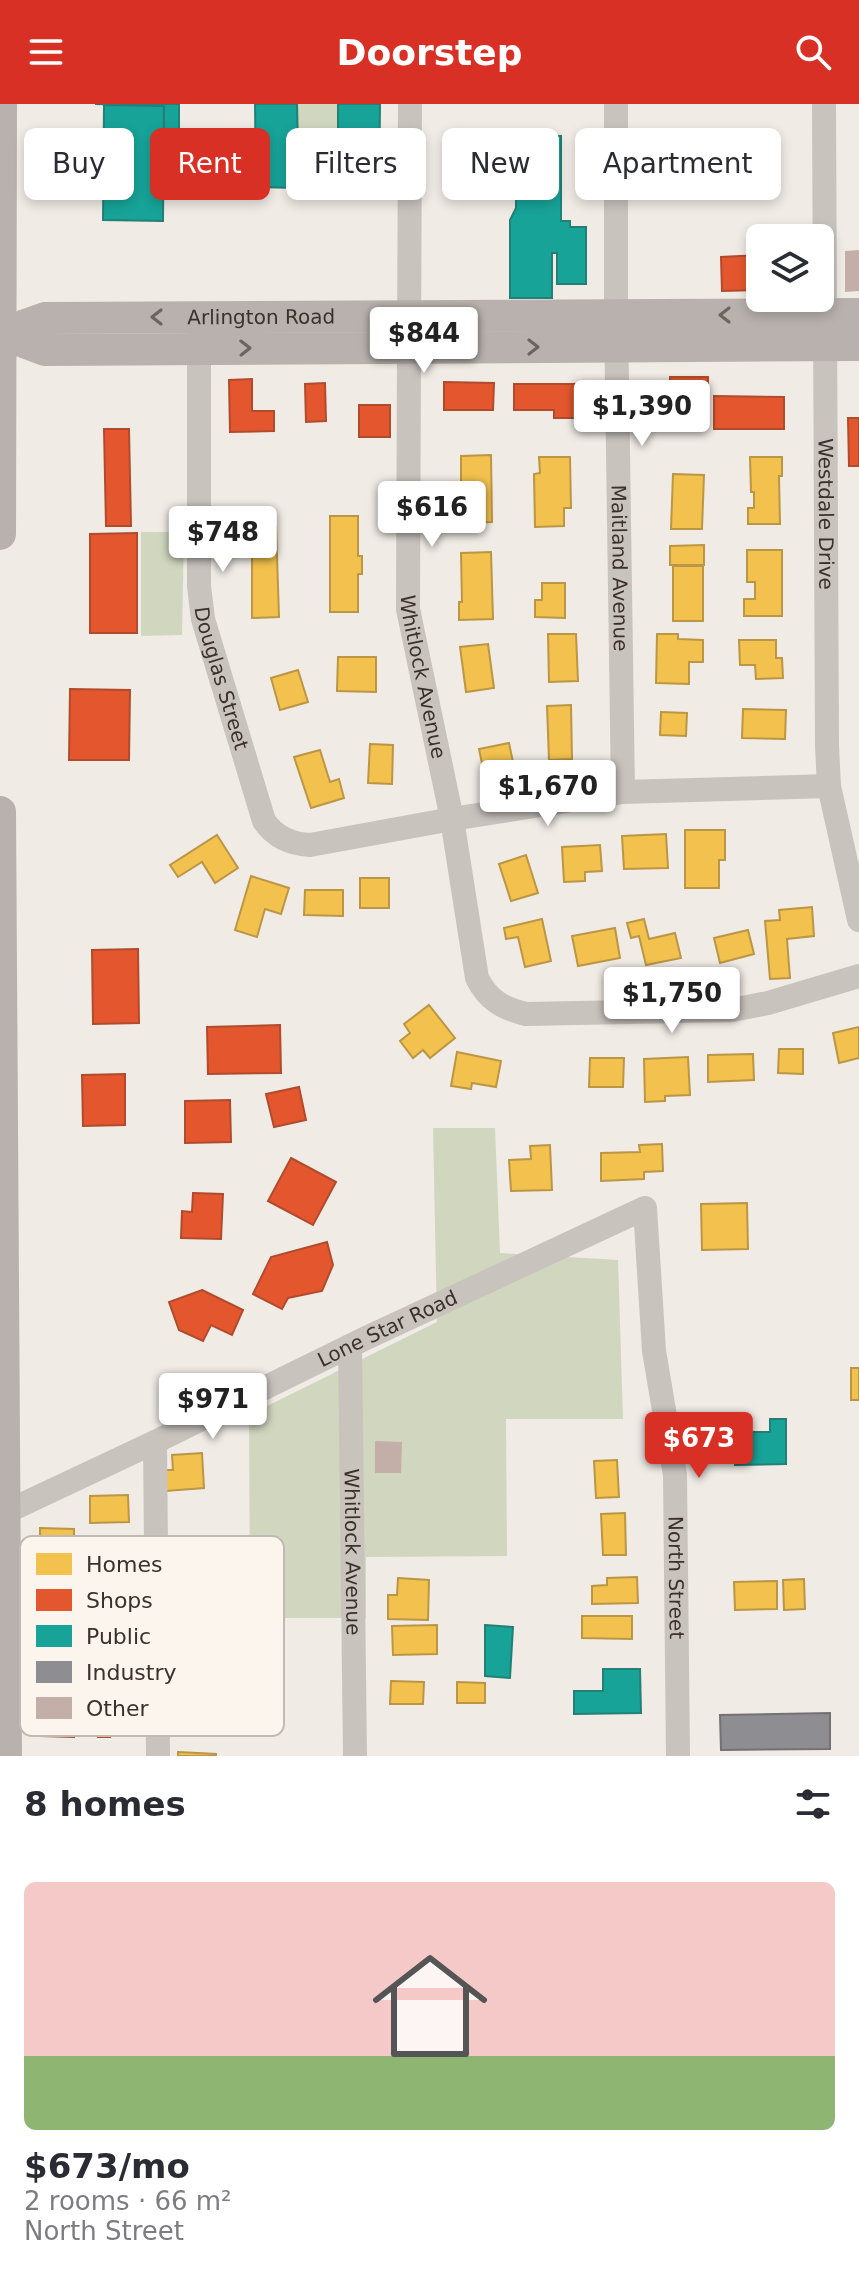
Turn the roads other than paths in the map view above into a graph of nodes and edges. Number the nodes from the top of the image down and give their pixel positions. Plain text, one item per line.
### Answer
1 (1, 104) edge
2 (410, 104) edge
3 (616, 104) edge
4 (824, 104) edge
5 (826, 314) junction
6 (859, 314) edge
7 (199, 317) junction
8 (616, 331) junction
9 (409, 332) junction
10 (1, 334) edge
11 (859, 345) edge
12 (827, 346) junction
13 (199, 349) junction
14 (0, 534) edge
15 (829, 786) junction
16 (623, 792) junction
17 (0, 812) edge
18 (452, 819) junction
19 (859, 920) edge
20 (859, 976) edge
21 (645, 1208) joint
22 (350, 1346) junction
23 (155, 1442) junction
24 (1, 1514) edge
25 (156, 1536) edge
26 (6, 1756) edge
27 (355, 1756) edge
28 (678, 1756) edge

1 - 10 main road
2 - 9 street, Whitlock Avenue
3 - 8 street, Maitland Avenue
4 - 5 street, Westdale Drive
5 - 6 main road, Arlington Road
5 -> 8 main road, Arlington Road
5 - 12 street, Westdale Drive
7 - 9 main road, Arlington Road
7 -> 10 main road, Arlington Road
7 - 13 street, Douglas Street
8 - 9 main road, Arlington Road
8 - 12 main road, Arlington Road
8 - 16 street, Maitland Avenue
13 -> 9 main road, Arlington Road
9 - 18 street, Whitlock Avenue
10 - 13 main road, Arlington Road
10 - 14 main road
11 - 12 main road, Arlington Road
12 - 15 street, Westdale Drive
13 - 18 street, Douglas Street
15 - 16 street
15 - 19 street, Westdale Drive
16 - 18 street
17 - 24 main road
18 - 20 street, Whitlock Avenue
21 - 22 street, Lone Star Road
21 - 28 street, North Street
22 - 23 street, Lone Star Road
22 - 27 street, Whitlock Avenue
23 - 24 street, Lone Star Road
23 - 25 street
24 - 26 main road

